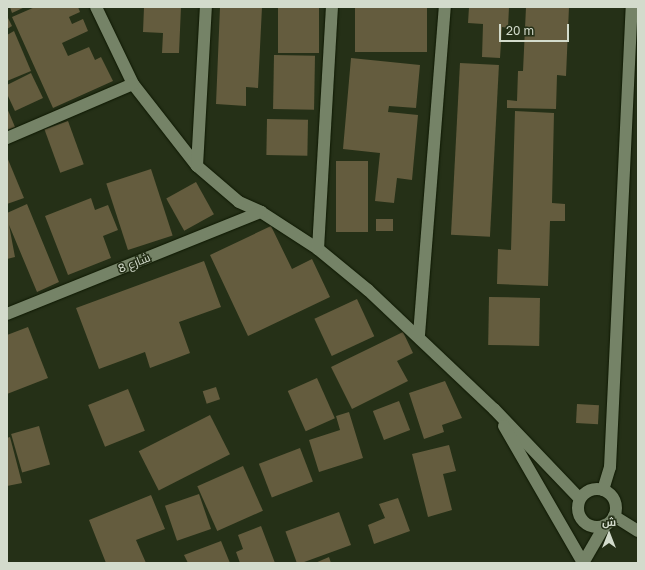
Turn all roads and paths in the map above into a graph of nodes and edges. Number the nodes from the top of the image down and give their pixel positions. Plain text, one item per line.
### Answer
1 (96, 7) edge
2 (206, 7) edge
3 (332, 7) edge
4 (445, 7) edge
5 (632, 7) edge
6 (133, 84) junction
7 (7, 138) edge
8 (197, 166) junction
9 (261, 212) junction
10 (318, 249) junction
11 (7, 314) edge
12 (419, 335) junction
13 (494, 409) junction
14 (603, 490) junction
15 (580, 499) junction
16 (614, 516) junction
17 (605, 526) junction
18 (638, 532) edge
19 (583, 563) edge

1 - 6 street
2 - 8 street
3 - 10 street
4 - 12 street
5 - 14 street
6 - 7 street
6 - 8 street
8 - 9 street
9 - 10 street
9 - 11 street, شارع 8
10 - 12 street
12 - 13 street
13 - 15 street
13 - 19 street
14 - 15 street
14 - 16 street
15 - 17 street
16 - 17 street
16 - 18 street
17 - 19 street

